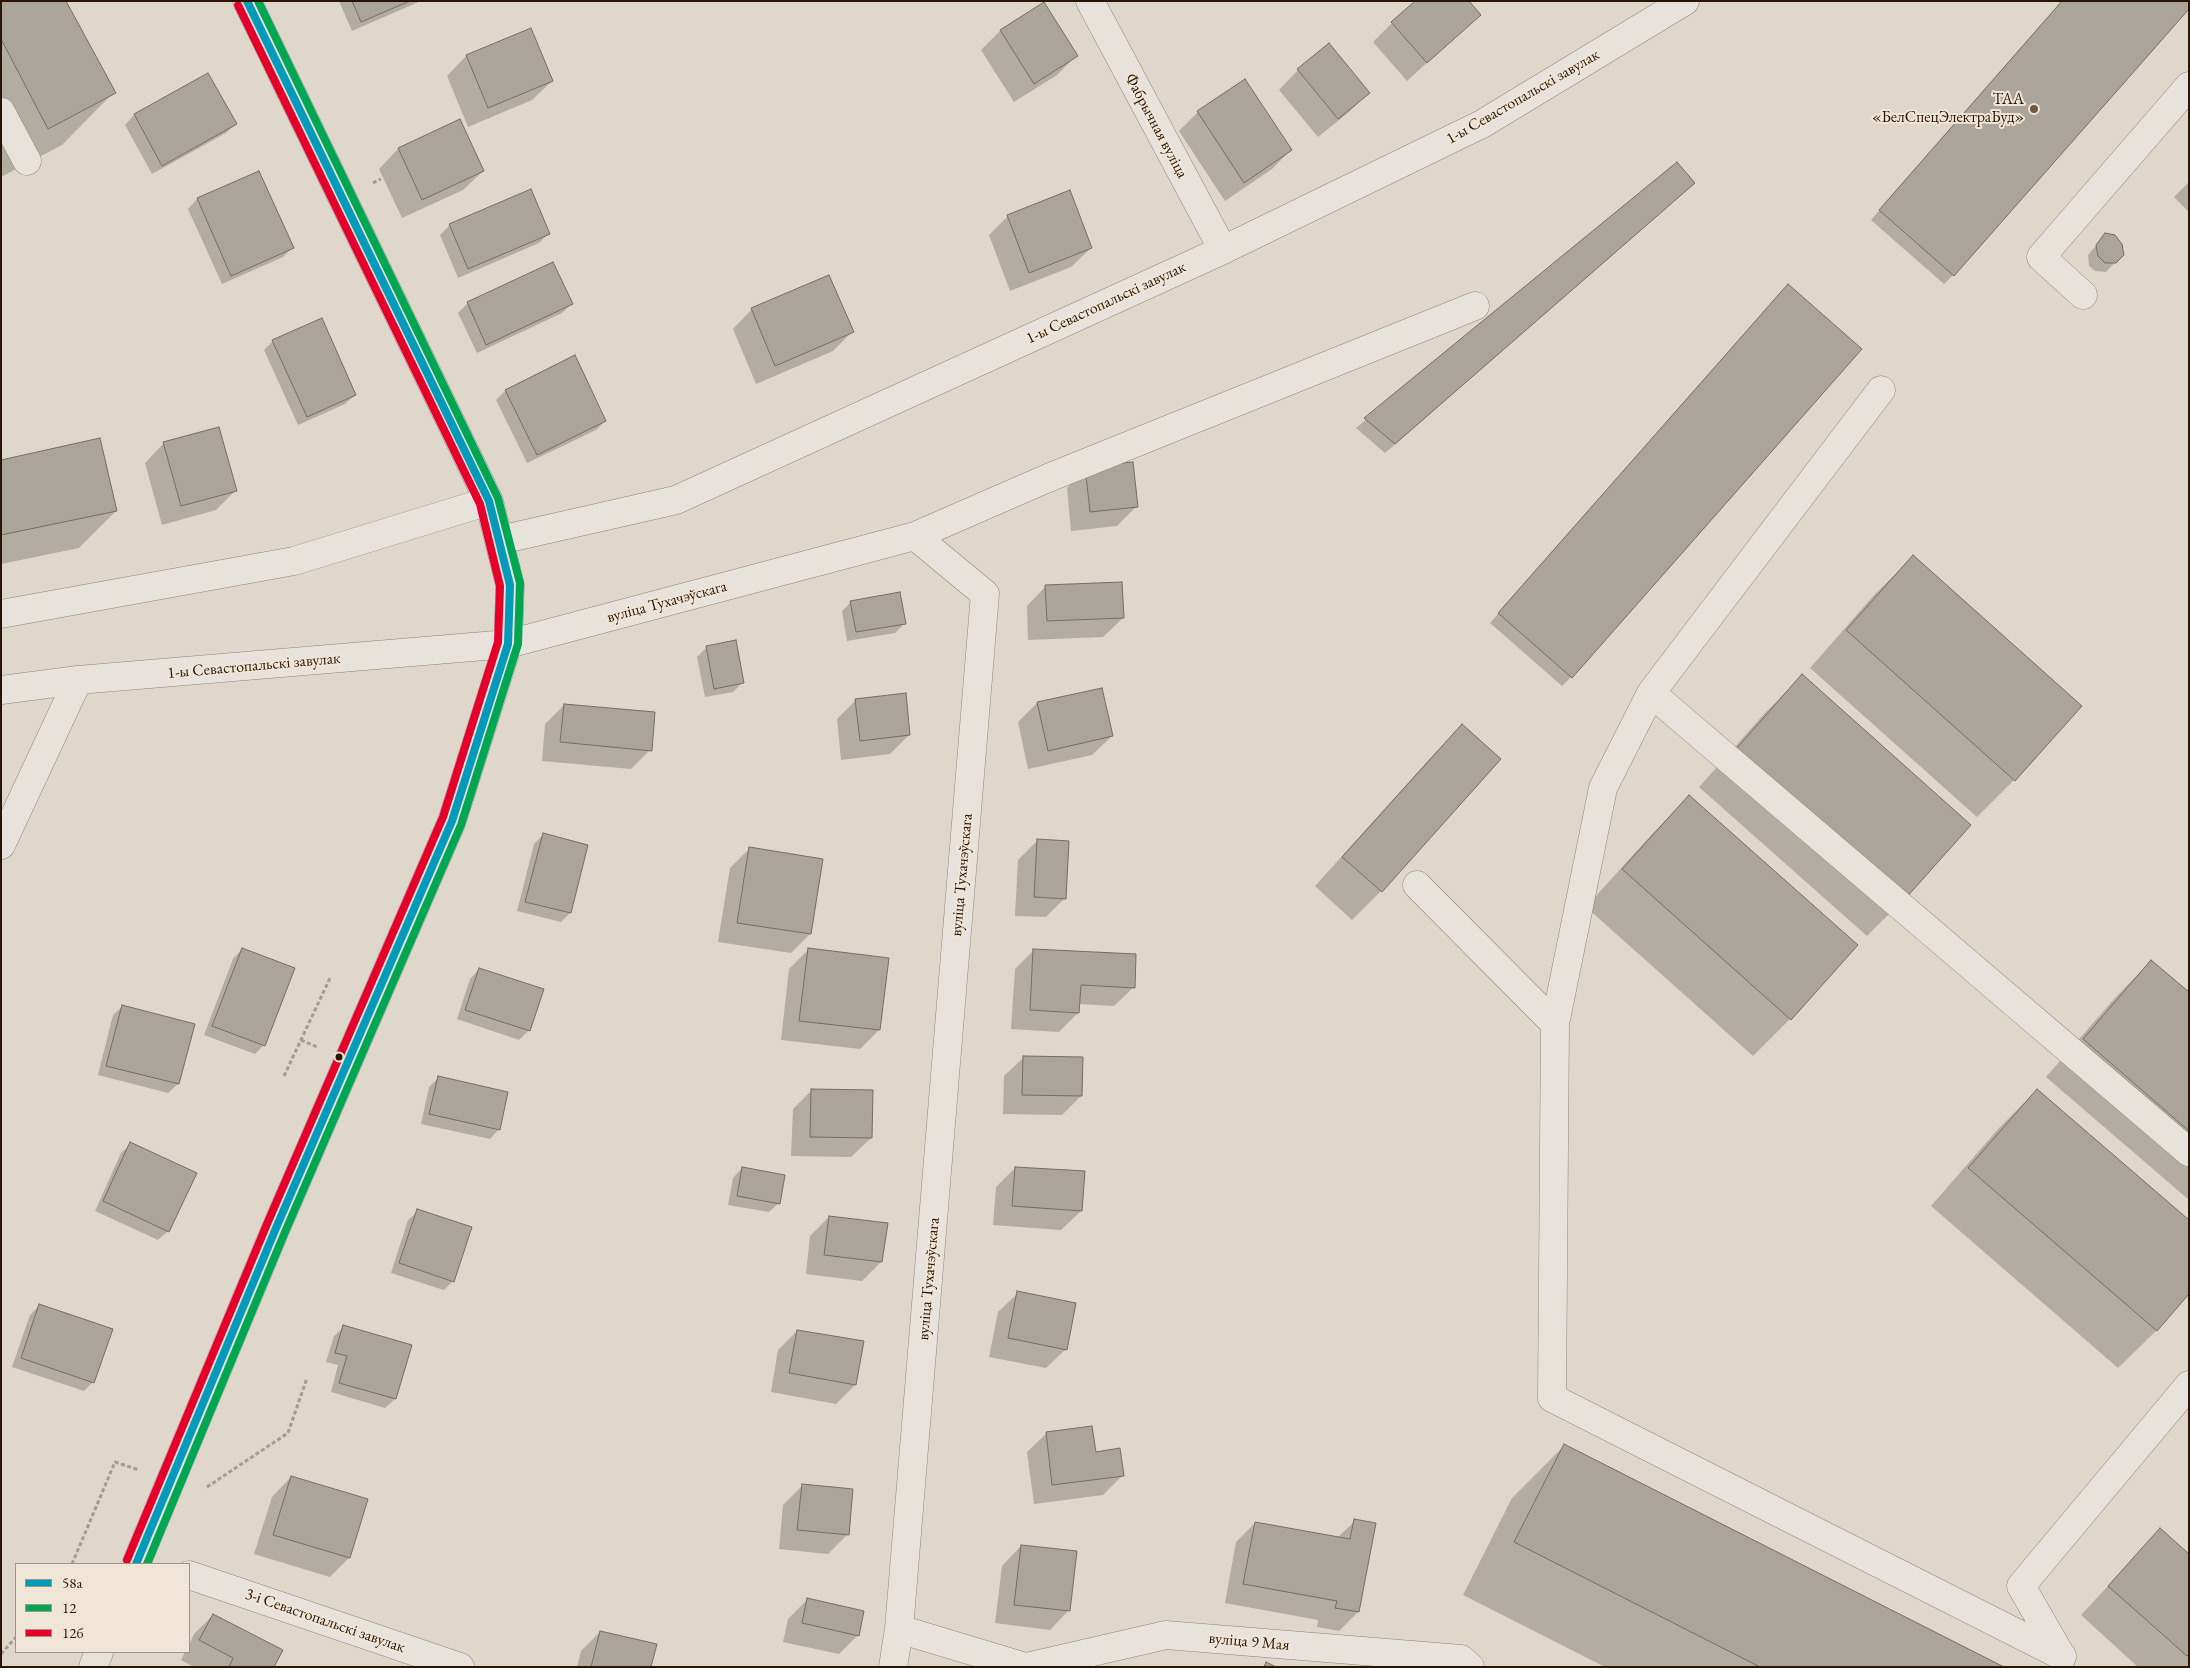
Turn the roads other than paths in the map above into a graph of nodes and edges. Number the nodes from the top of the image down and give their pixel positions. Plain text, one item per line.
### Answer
1 (247, 1) edge
2 (1090, 1) edge
3 (1685, 1) edge
4 (2189, 86) edge
5 (1, 112) edge
6 (26, 161) dead end
7 (1222, 250) junction
8 (2083, 295) dead end
9 (1475, 306) dead end
10 (1881, 390) dead end
11 (489, 501) junction
12 (915, 536) junction
13 (500, 540) junction
14 (1, 614) edge
15 (508, 644) junction
16 (78, 680) junction
17 (1, 690) edge
18 (1651, 693) junction
19 (1, 845) edge
20 (1417, 885) dead end
21 (1555, 1024) junction
22 (2189, 1152) edge
23 (2189, 1385) edge
24 (144, 1562) edge
25 (190, 1575) edge
26 (900, 1628) junction
27 (99, 1653) edge
28 (2065, 1662) edge
29 (93, 1667) edge
30 (460, 1667) edge
31 (893, 1667) edge
32 (1026, 1667) edge
33 (1470, 1667) edge

1 - 11 street
2 - 7 street, Фабрычная вуліца
3 - 7 street, 1-ы Севастопальскі завулак
4 - 8 street
5 - 6 street
7 - 13 street, 1-ы Севастопальскі завулак
9 - 12 street
10 - 18 street
11 - 13 street
11 - 14 street
12 - 15 street, вуліца Тухачэўскага
12 - 26 street, вуліца Тухачэўскага
13 - 15 street
15 - 16 street, 1-ы Севастопальскі завулак
15 - 24 street
16 - 17 street, 1-ы Севастопальскі завулак
16 - 19 street
18 - 21 street
18 - 22 street
20 - 21 street
21 - 28 street
23 - 28 street
25 - 30 street, 3-і Севастопальскі завулак
26 - 31 street, вуліца Тухачэўскага
26 - 32 street, вуліца 9 Мая
27 - 29 street
32 - 33 street, вуліца 9 Мая

